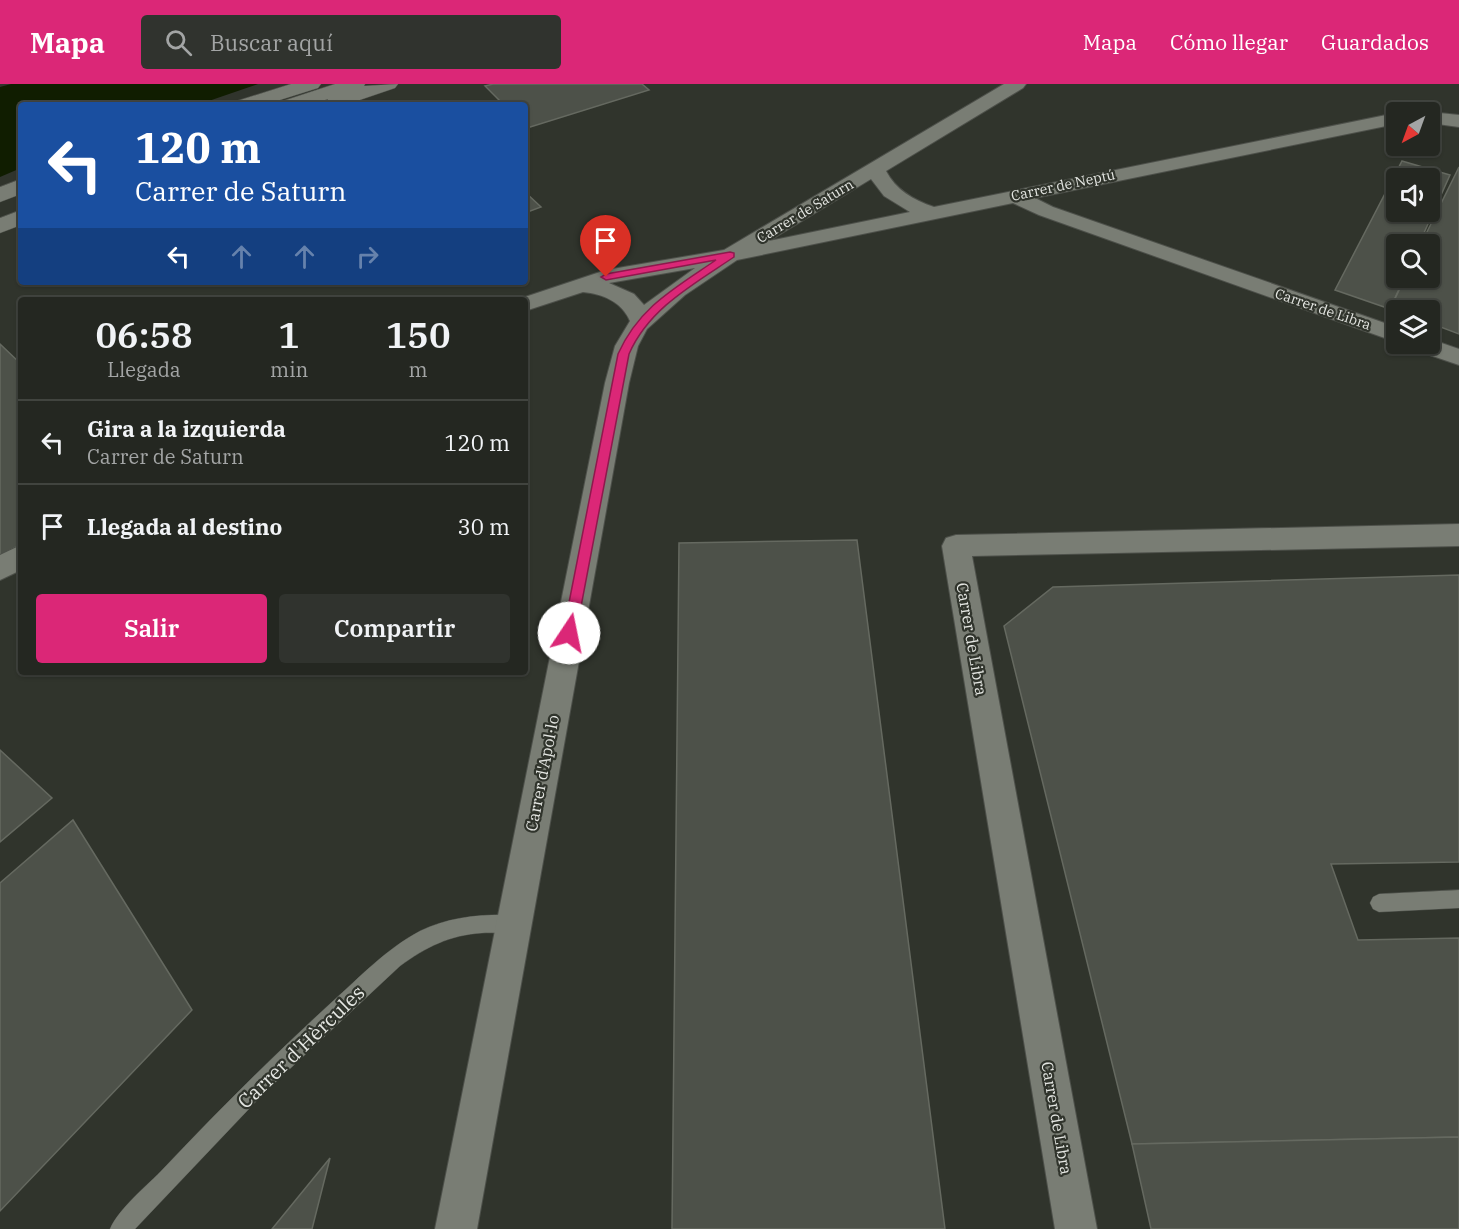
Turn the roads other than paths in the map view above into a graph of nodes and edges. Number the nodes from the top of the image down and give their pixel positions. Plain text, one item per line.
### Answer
1 (310, 84) edge
2 (387, 84) edge
3 (1017, 84) edge
4 (349, 89) edge
5 (253, 102) edge
6 (301, 102) edge
7 (329, 102) edge
8 (1440, 119) edge
9 (1386, 120) edge
10 (1459, 121) edge
11 (875, 169) junction
12 (18, 187) edge
13 (0, 195) edge
14 (1014, 196) junction
15 (18, 204) edge
16 (0, 212) edge
17 (931, 213) junction
18 (18, 218) edge
19 (0, 226) edge
20 (730, 255) junction
21 (581, 285) junction
22 (528, 303) edge
23 (642, 323) junction
24 (1386, 331) edge
25 (1440, 351) edge
26 (1459, 357) edge
27 (1459, 535) edge
28 (18, 558) edge
29 (0, 569) edge
30 (1459, 899) edge
31 (1379, 903) dead end
32 (513, 924) junction
33 (121, 1229) edge
34 (456, 1229) edge
35 (1076, 1229) edge

1 - 5 main road
2 - 4 main road
3 - 11 street, Carrer de Saturn
4 - 6 main road
4 - 7 main road
8 - 10 street
9 - 14 street, Carrer de Neptú
11 - 17 street
11 - 20 street, Carrer de Saturn
12 - 13 main road
14 - 17 street, Carrer de Neptú
14 - 24 street, Carrer de Libra
15 - 16 main road
17 - 20 street, Carrer de Neptú
18 - 19 main road
20 - 21 street, Carrer de Saturn
20 - 23 street, Carrer d'Apol·lo
21 - 22 street, Carrer de Saturn
21 - 23 street
23 - 32 street, Carrer d'Apol·lo
25 - 26 street
27 - 35 street, Carrer de Libra
28 - 29 street
30 - 31 lane
32 - 33 lane, Carrer d'Hèrcules
32 - 34 street, Carrer d'Apol·lo

